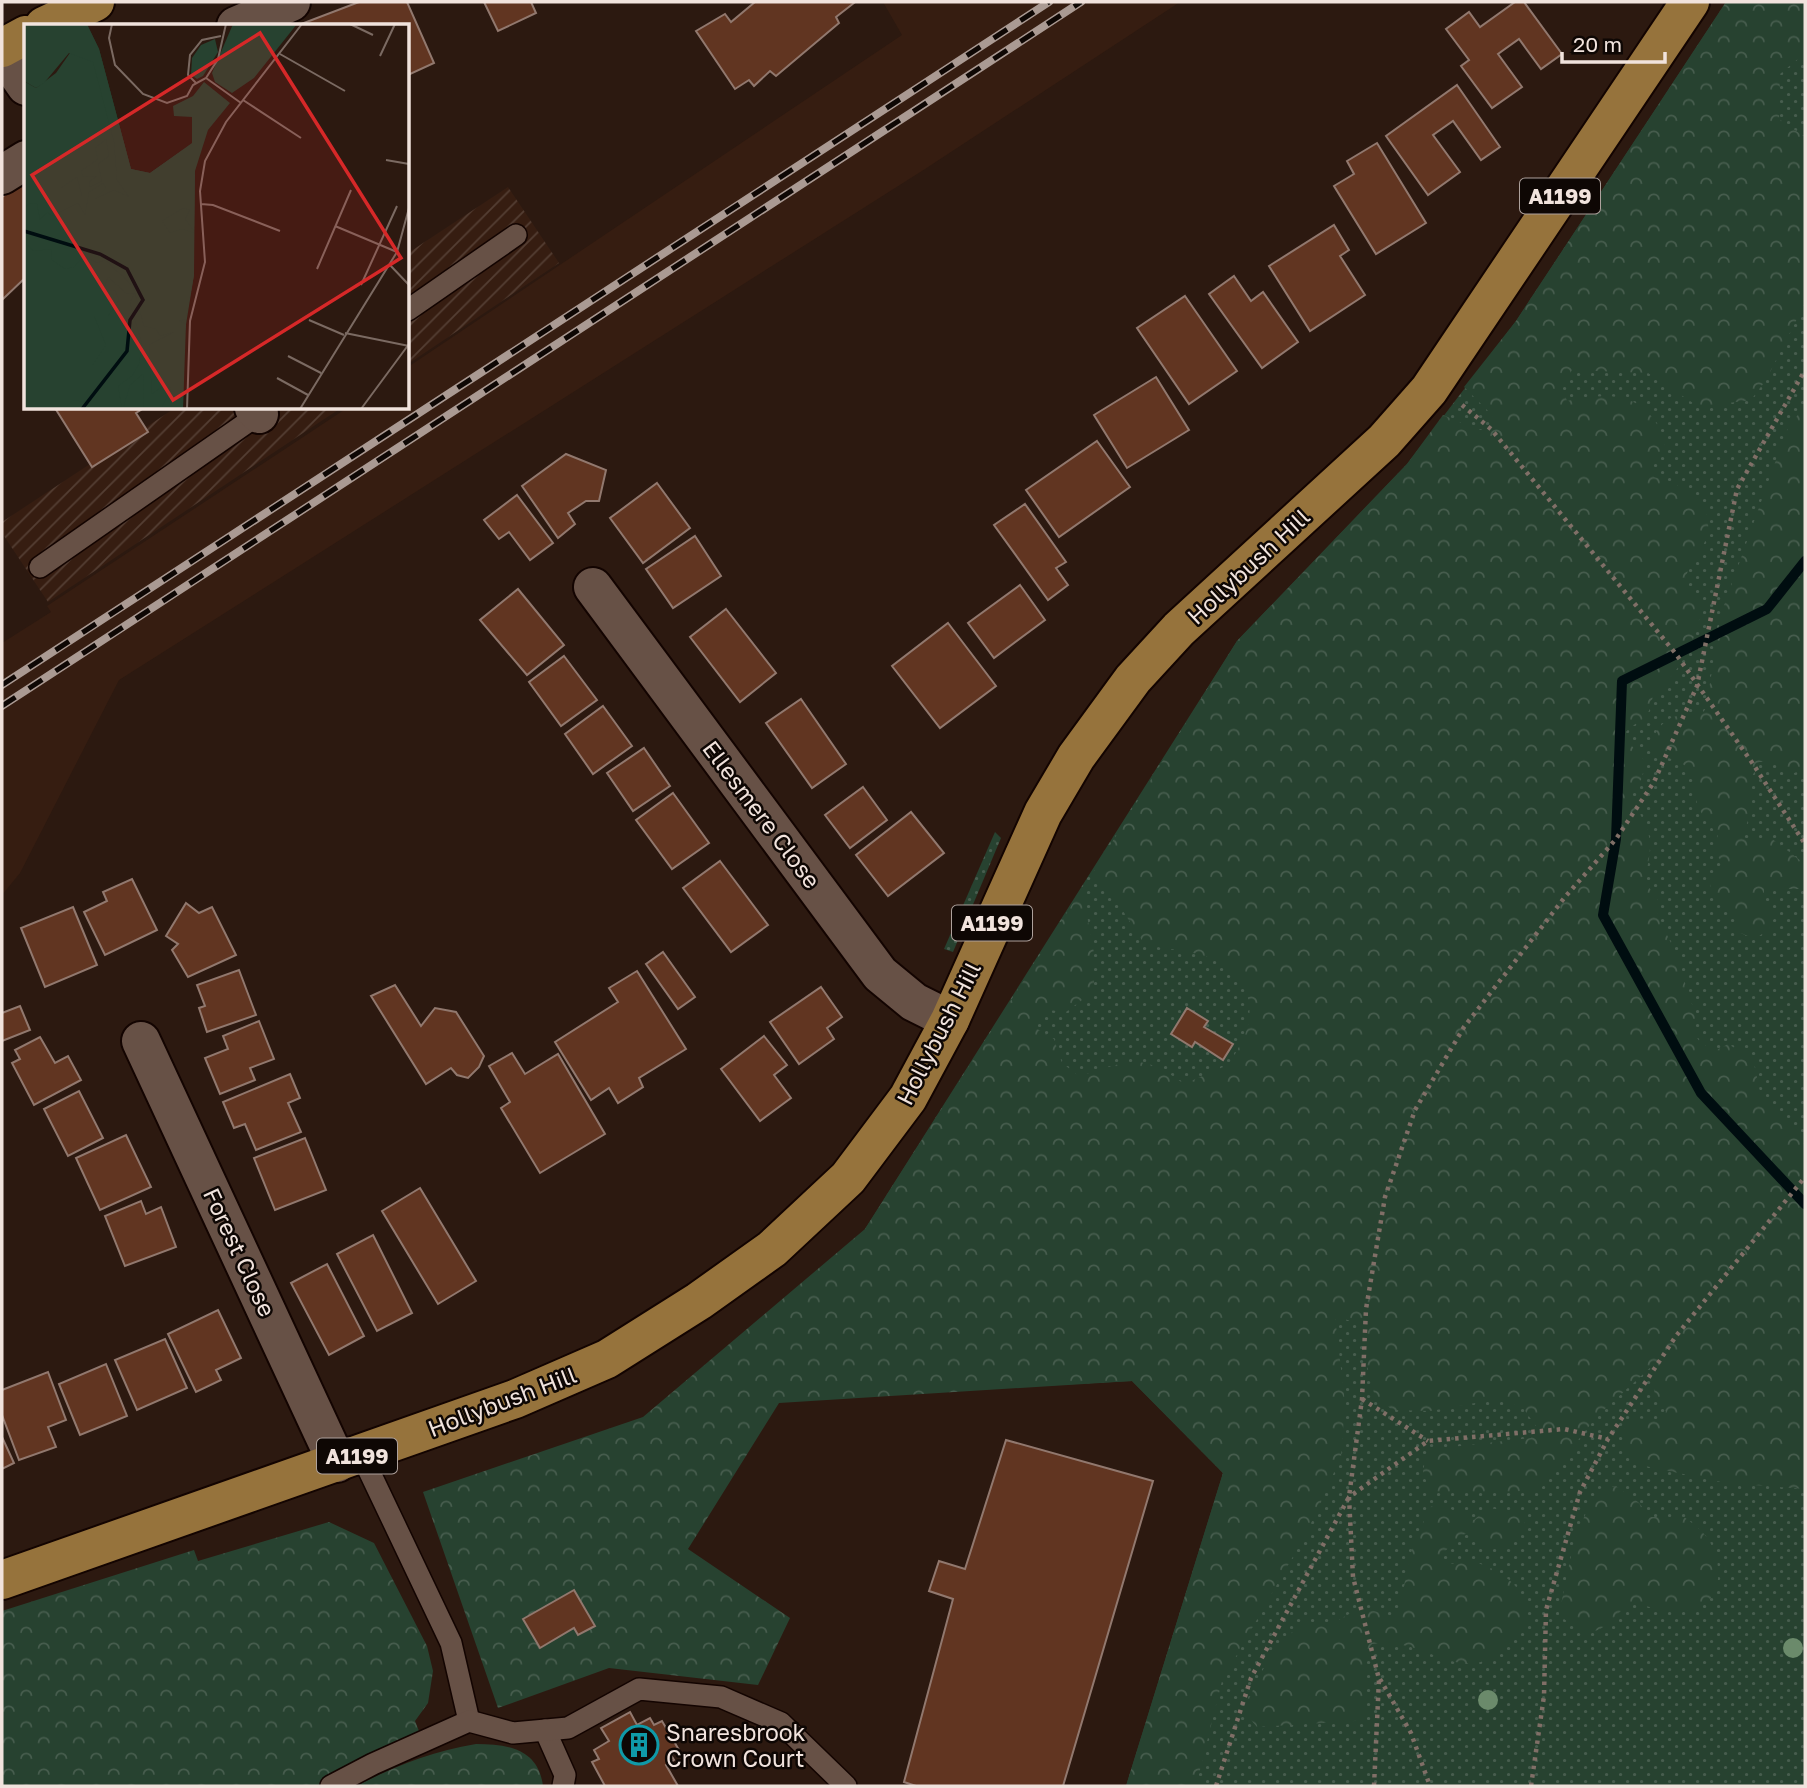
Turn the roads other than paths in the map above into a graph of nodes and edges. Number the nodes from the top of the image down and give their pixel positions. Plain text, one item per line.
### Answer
1 (292, 2) edge
2 (1690, 2) edge
3 (89, 3) edge
4 (48, 24) edge
5 (241, 24) edge
6 (24, 36) edge
7 (2, 50) edge
8 (24, 83) edge
9 (24, 161) edge
10 (2, 175) edge
11 (516, 235) dead end
12 (410, 309) edge
13 (260, 410) edge
14 (40, 567) dead end
15 (593, 587) dead end
16 (950, 1020) junction
17 (141, 1041) dead end
18 (349, 1459) junction
19 (2, 1580) edge
20 (469, 1721) junction
21 (545, 1730) junction
22 (331, 1786) edge
23 (563, 1786) edge
24 (846, 1786) edge

1 - 5 street
2 - 16 main road, Hollybush Hill / A1199
3 - 4 main road
6 - 7 main road
7 - 8 street
9 - 10 street
11 - 12 lane
13 - 14 lane
15 - 16 street, Ellesmere Close
16 - 18 main road, Hollybush Hill / A1199
17 - 18 street, Forest Close
18 - 19 main road, Hollybush Hill / A1199
18 - 20 lane
20 - 21 lane
20 - 22 lane
21 - 23 lane
21 - 24 lane

